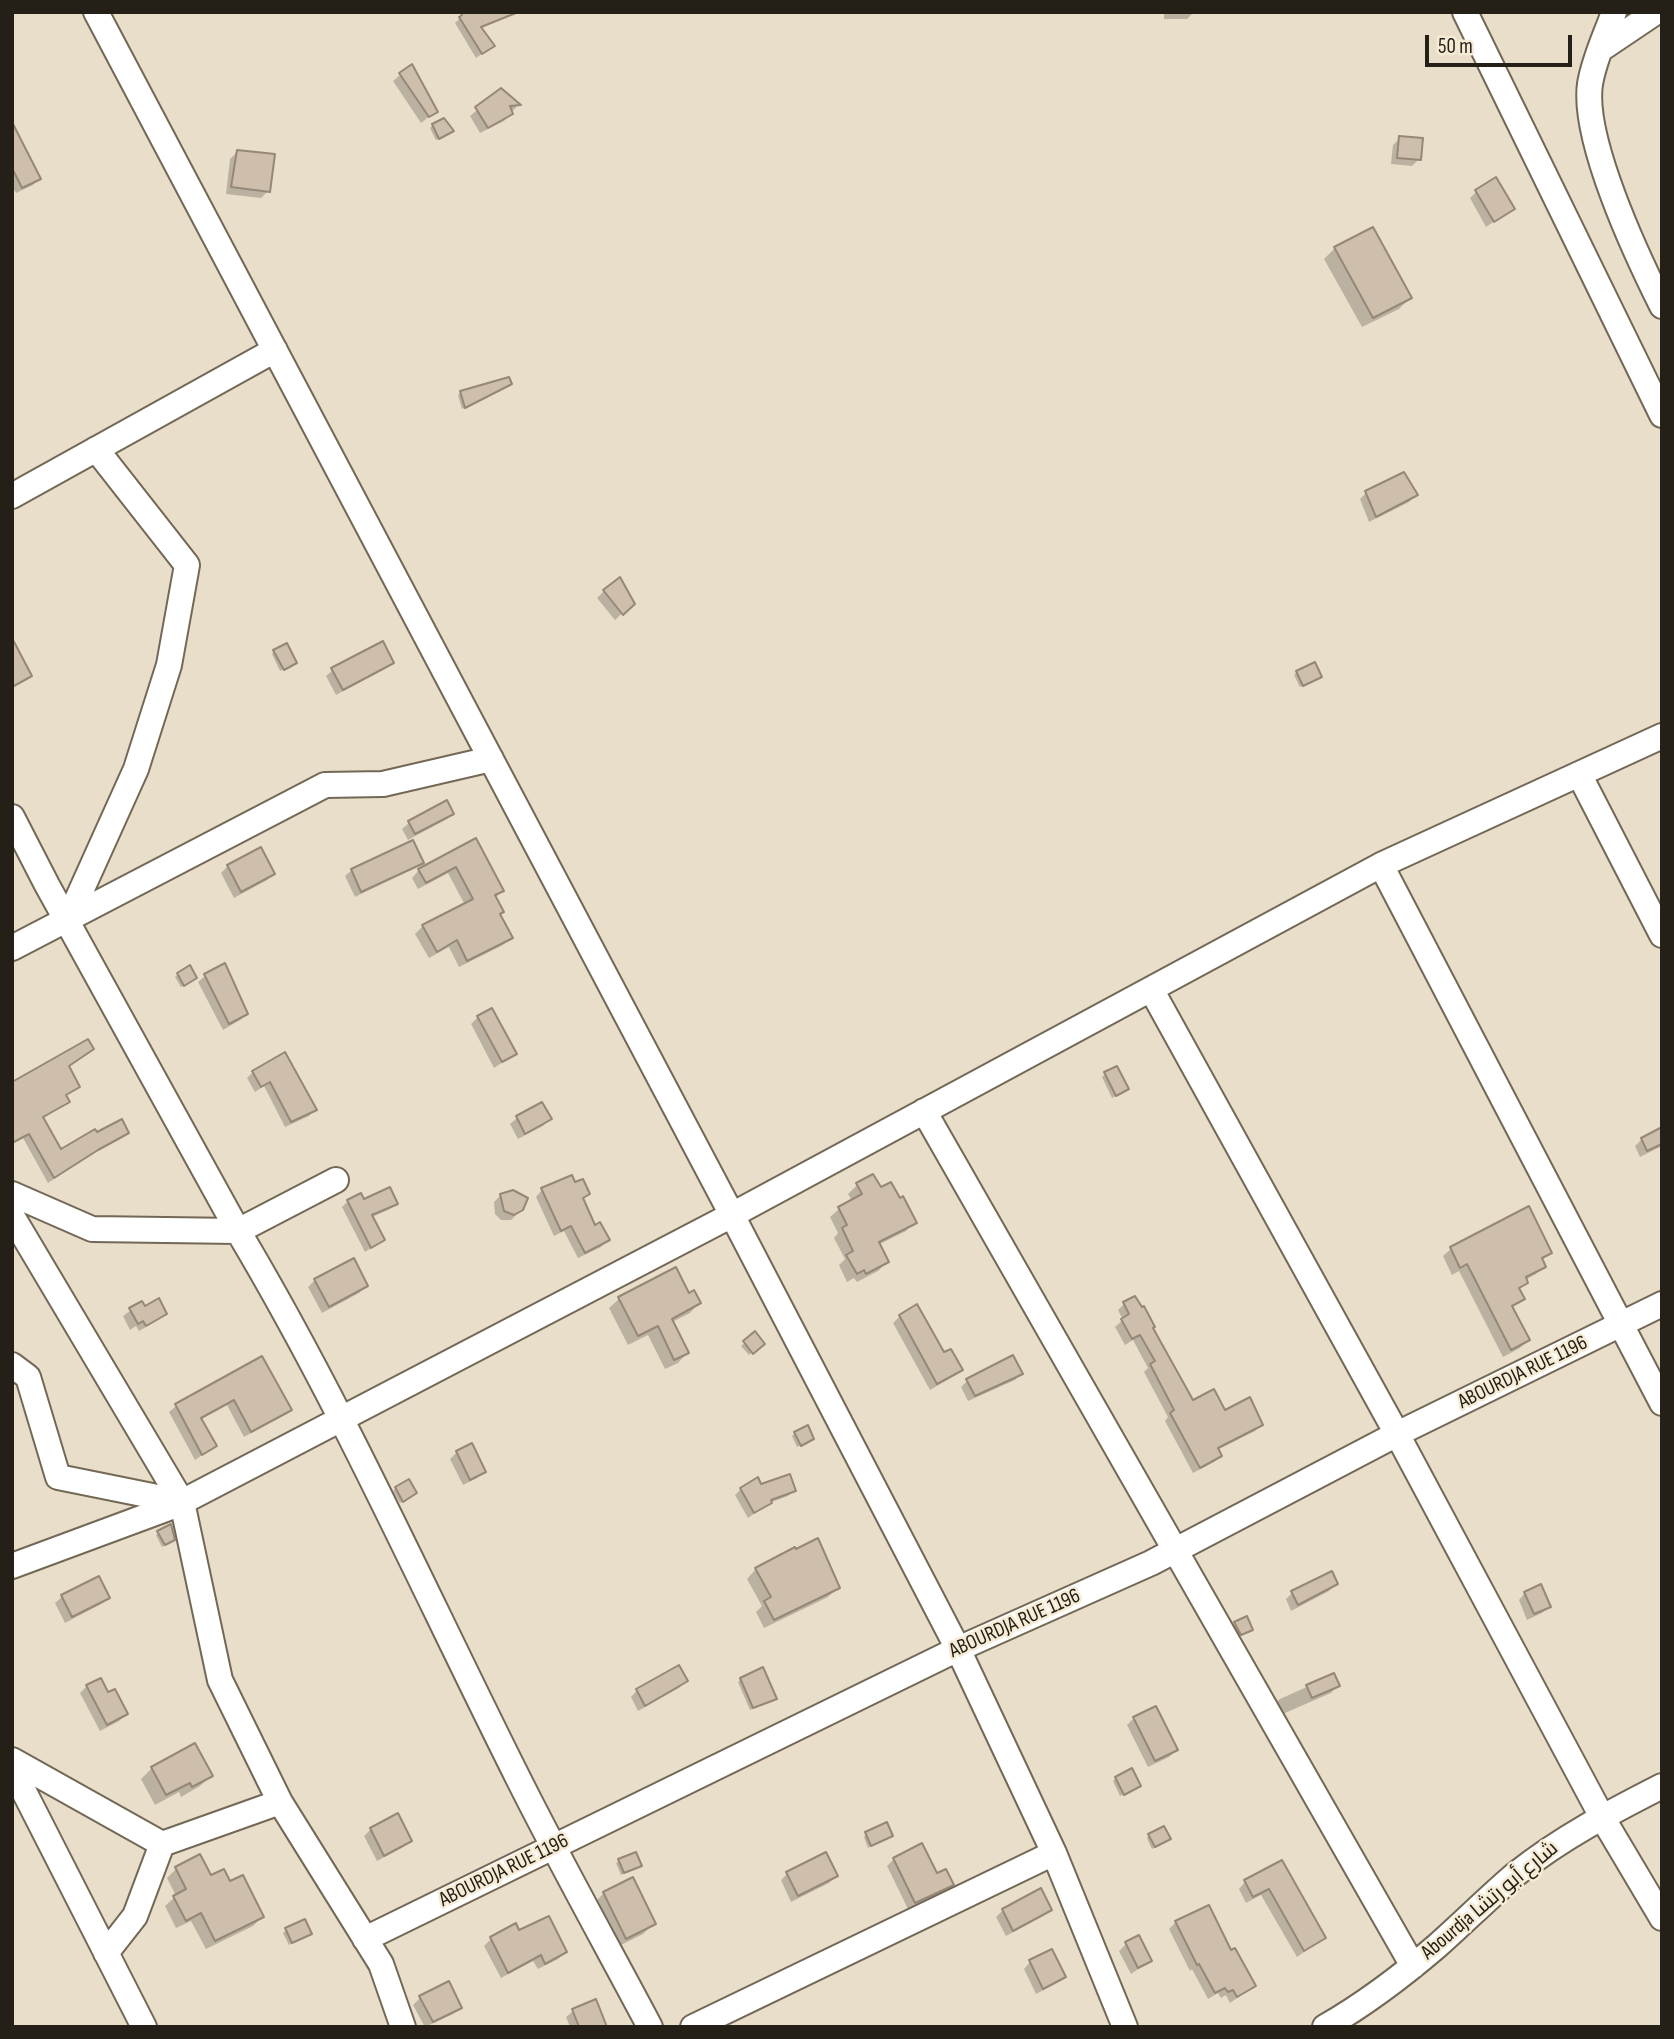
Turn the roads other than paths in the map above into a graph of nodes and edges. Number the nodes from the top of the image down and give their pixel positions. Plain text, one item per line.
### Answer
1 (96, 12) edge
2 (1465, 12) edge
3 (1614, 12) edge
4 (1656, 12) edge
5 (1601, 49) junction
6 (1662, 306) edge
7 (275, 350) junction
8 (1662, 415) edge
9 (96, 449) junction
10 (12, 496) edge
11 (1662, 736) edge
12 (491, 759) junction
13 (1578, 774) junction
14 (12, 817) edge
15 (1381, 865) junction
16 (67, 922) junction
17 (1662, 935) edge
18 (12, 948) edge
19 (1151, 989) junction
20 (924, 1111) junction
21 (336, 1181) dead end
22 (12, 1194) edge
23 (732, 1215) junction
24 (12, 1216) edge
25 (238, 1231) junction
26 (1662, 1304) edge
27 (1621, 1325) junction
28 (12, 1365) edge
29 (1662, 1403) edge
30 (341, 1420) junction
31 (1397, 1434) junction
32 (182, 1502) junction
33 (1175, 1550) junction
34 (12, 1566) edge
35 (958, 1649) junction
36 (12, 1760) edge
37 (12, 1768) edge
38 (1662, 1786) edge
39 (280, 1802) junction
40 (1602, 1817) junction
41 (162, 1844) junction
42 (554, 1847) junction
43 (1054, 1853) junction
44 (1662, 1918) edge
45 (365, 1939) junction
46 (106, 1953) junction
47 (1413, 1966) junction
48 (144, 2027) edge
49 (403, 2027) edge
50 (650, 2027) edge
51 (693, 2027) edge
52 (1125, 2027) edge
53 (1325, 2027) edge

1 - 7 street
2 - 8 street
3 - 5 street
4 - 5 street
5 - 6 street
7 - 9 street
7 - 12 street
9 - 10 street
9 - 16 street
11 - 13 street
12 - 16 street
12 - 23 street
13 - 15 street
13 - 17 street
14 - 16 street
15 - 19 street
15 - 27 street
16 - 18 street
16 - 25 street
19 - 20 street
19 - 31 street
20 - 23 street
20 - 33 street
21 - 25 street
22 - 25 street
23 - 30 street
23 - 35 street
24 - 32 street
25 - 30 street
26 - 27 street, ABOURDJA RUE 1196
27 - 29 street
27 - 31 street, ABOURDJA RUE 1196
28 - 32 street
30 - 32 street
30 - 42 street
31 - 33 street, ABOURDJA RUE 1196
31 - 40 street
32 - 34 street
32 - 39 street
33 - 35 street, ABOURDJA RUE 1196
33 - 47 street
35 - 42 street, ABOURDJA RUE 1196
35 - 43 street
36 - 41 street
37 - 46 street
38 - 40 street, Abourdja شارع أبو رتشا
39 - 41 street
39 - 45 street
40 - 44 street
40 - 47 street, Abourdja شارع أبو رتشا
41 - 46 street
42 - 45 street, ABOURDJA RUE 1196
42 - 50 street
43 - 51 street
43 - 52 street
45 - 49 street
46 - 48 street
47 - 53 street, Abourdja شارع أبو رتشا

